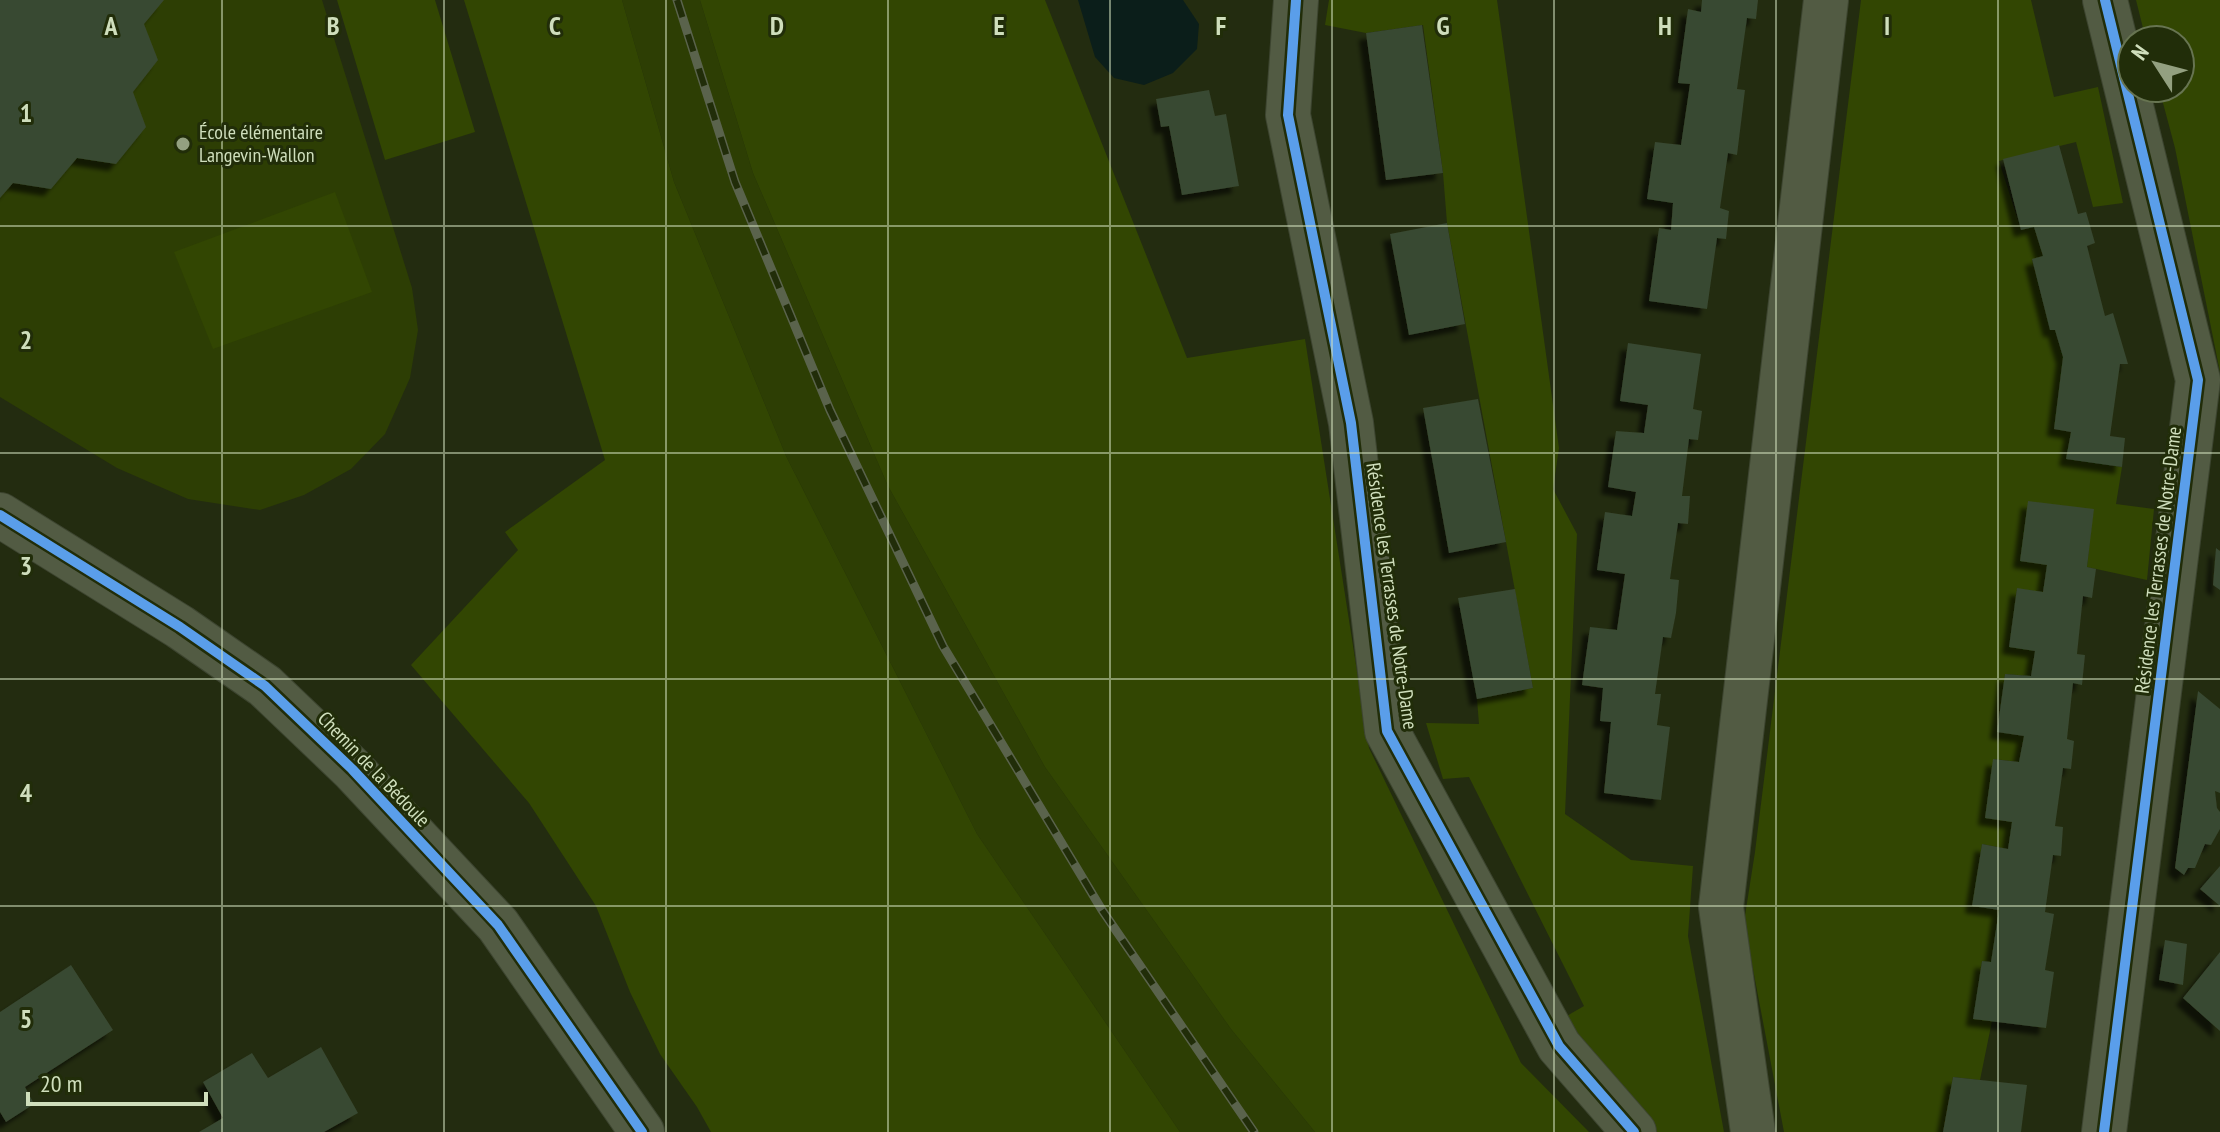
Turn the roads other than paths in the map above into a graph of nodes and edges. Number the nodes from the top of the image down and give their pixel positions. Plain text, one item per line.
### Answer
1 (1296, 0) edge
2 (1826, 0) edge
3 (2105, 0) edge
4 (0, 515) edge
5 (642, 1132) edge
6 (1634, 1132) edge
7 (1753, 1132) edge
8 (2104, 1132) edge

1 - 6 street, Résidence les Terrasses de Notre-Dame
2 - 7 street
3 - 8 street, Résidence les Terrasses de Notre-Dame
4 - 5 street, Chemin de la Bédoule

